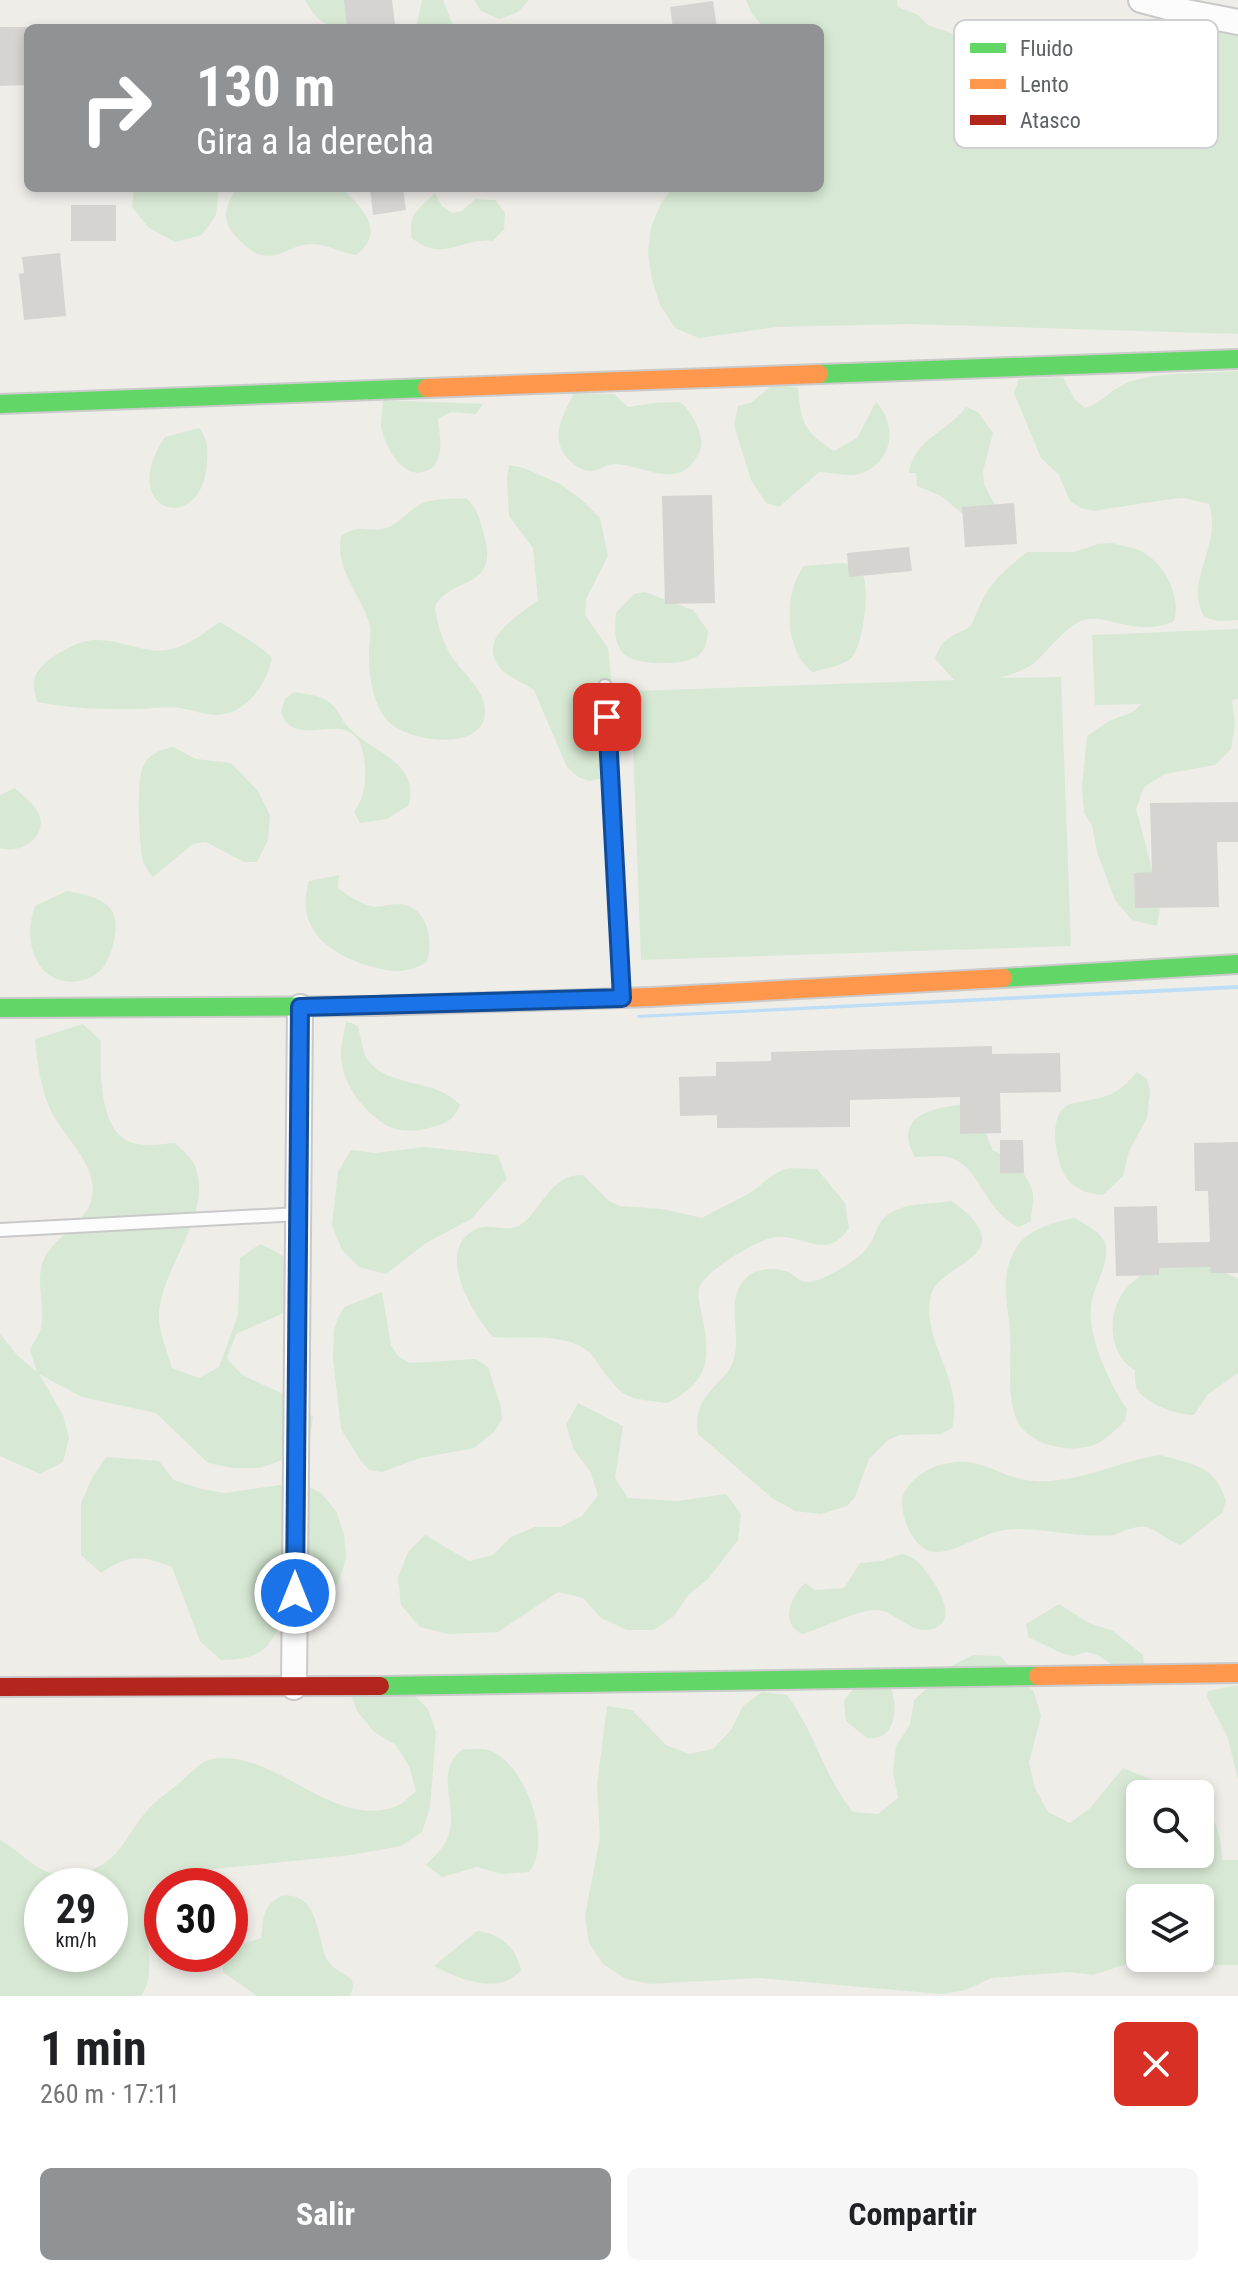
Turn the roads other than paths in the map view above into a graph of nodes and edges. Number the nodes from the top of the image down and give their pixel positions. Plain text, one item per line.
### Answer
1 (1141, 0) edge
2 (1238, 22) edge
3 (1238, 359) edge
4 (0, 404) edge
5 (605, 686) dead end
6 (1238, 964) edge
7 (622, 998) junction
8 (300, 1007) junction
9 (0, 1008) edge
10 (299, 1214) junction
11 (0, 1230) edge
12 (1238, 1673) edge
13 (0, 1687) edge
14 (294, 1687) junction

1 - 2 street
3 - 4 street
5 - 7 lane
6 - 7 street
7 - 8 street
8 - 9 street
8 - 10 street
10 - 11 lane
10 - 14 street
12 - 14 street
13 - 14 street

